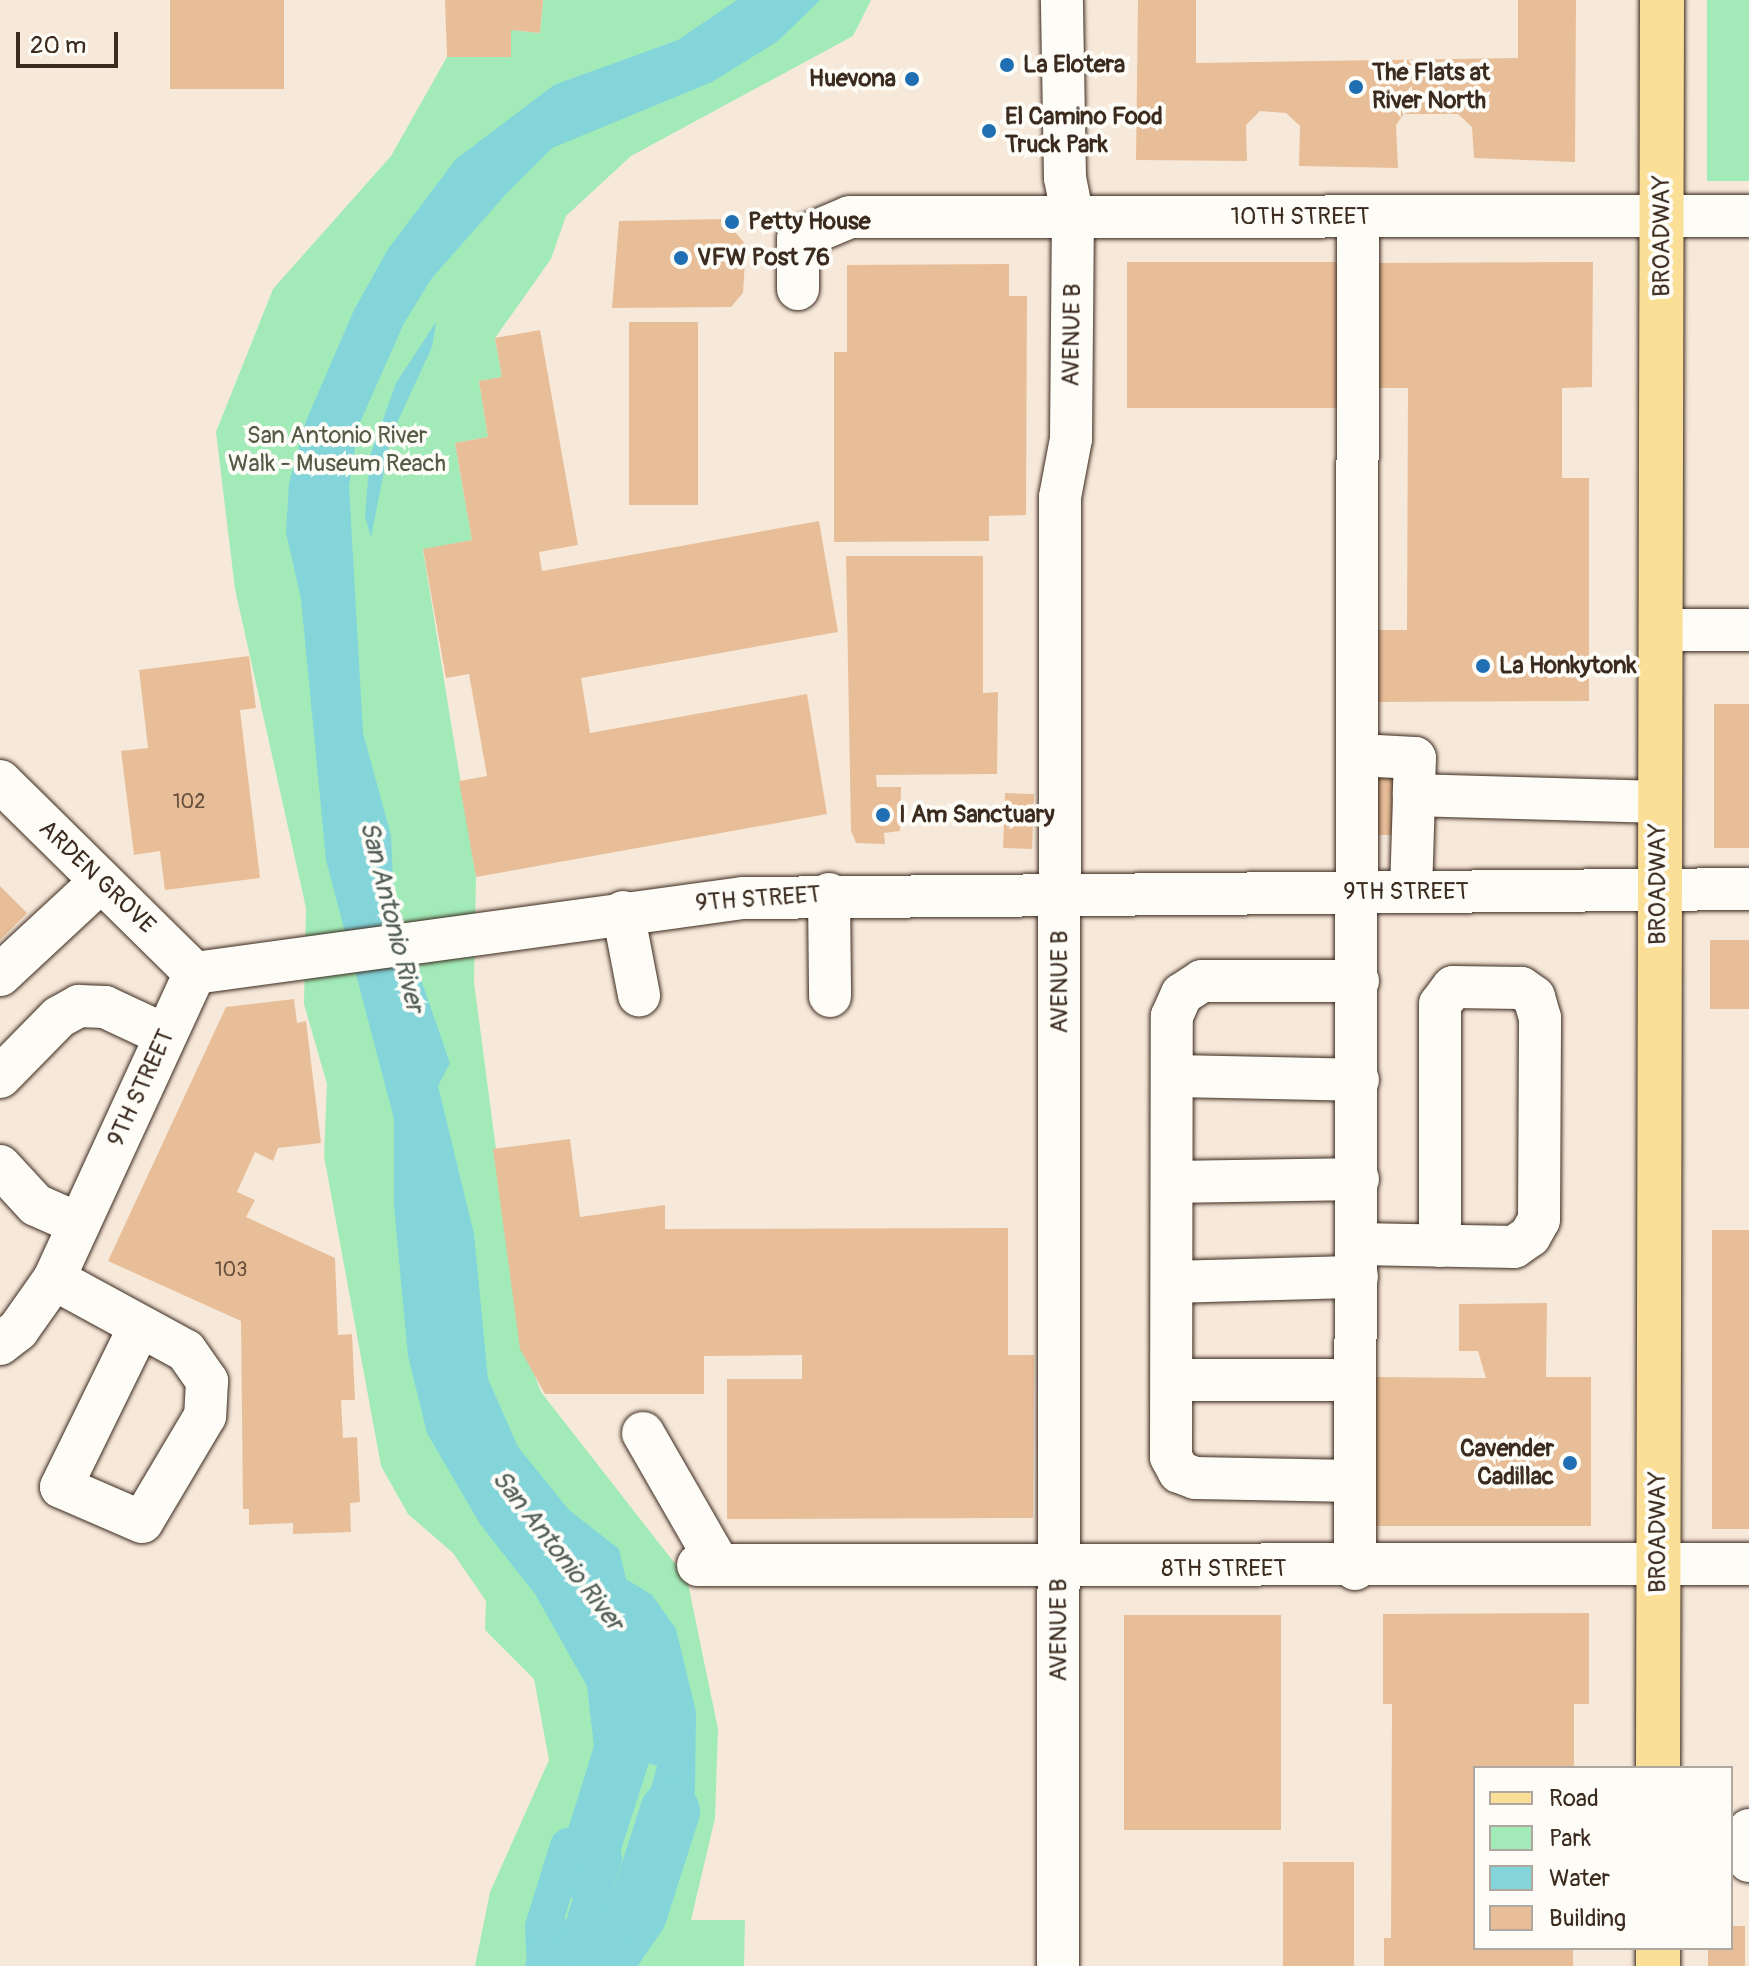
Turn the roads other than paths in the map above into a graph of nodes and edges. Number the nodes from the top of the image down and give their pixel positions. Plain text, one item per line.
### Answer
1 (1062, 0) edge
2 (1662, 0) edge
3 (1358, 216) junction
4 (1662, 216) junction
5 (1749, 216) edge
6 (1073, 218) junction
7 (798, 289) dead end
8 (1660, 630) junction
9 (1749, 630) edge
10 (1358, 755) junction
11 (0, 781) edge
12 (1414, 795) junction
13 (1658, 802) junction
14 (101, 881) junction
15 (1749, 889) edge
16 (1659, 890) junction
17 (1357, 892) junction
18 (1411, 892) junction
19 (829, 894) junction
20 (1060, 895) junction
21 (623, 912) junction
22 (195, 973) junction
23 (0, 975) edge
24 (1358, 981) junction
25 (639, 995) dead end
26 (830, 996) dead end
27 (165, 1035) junction
28 (1173, 1076) junction
29 (0, 1077) edge
30 (1358, 1080) junction
31 (0, 1166) edge
32 (1358, 1179) junction
33 (1174, 1182) junction
34 (79, 1224) junction
35 (1440, 1246) junction
36 (1357, 1261) junction
37 (54, 1279) junction
38 (1174, 1282) junction
39 (140, 1326) dead end
40 (0, 1344) edge
41 (1175, 1380) junction
42 (1354, 1380) junction
43 (643, 1433) dead end
44 (1355, 1481) junction
45 (1657, 1563) junction
46 (1749, 1564) edge
47 (1059, 1567) junction
48 (1355, 1569) junction
49 (1658, 1766) edge
50 (1749, 1830) edge
51 (1749, 1861) edge
52 (1058, 1966) edge

1 - 6 street, AVENUE B
2 - 4 main road, BROADWAY
3 - 4 street, 10TH STREET
3 - 6 street, 10TH STREET
3 - 10 street
4 - 5 street, 10TH STREET
4 - 8 main road, BROADWAY
6 - 7 street, 10TH STREET
6 - 20 street, AVENUE B
8 - 9 street
8 - 13 main road, BROADWAY
10 - 12 street
10 - 17 street
11 - 14 street, ARDEN GROVE
12 - 13 street
12 - 18 street
13 - 16 main road, BROADWAY
14 - 22 street, ARDEN GROVE
14 - 23 street
15 - 16 street, 9TH STREET
16 - 18 street, 9TH STREET
16 - 45 main road, BROADWAY
17 - 18 street, 9TH STREET
17 - 20 street, 9TH STREET
17 - 24 street
19 - 20 street, 9TH STREET
19 - 21 street, 9TH STREET
19 - 26 street
20 - 47 street, AVENUE B
21 - 22 street, 9TH STREET
21 - 25 street
22 - 27 street, 9TH STREET
24 - 28 street
24 - 30 street
27 - 29 street
27 - 34 street, 9TH STREET
28 - 30 street
28 - 33 street
30 - 32 street
31 - 34 street
32 - 33 street
32 - 36 street
33 - 38 street
34 - 37 street, 9TH STREET
35 - 35 street
35 - 36 street
36 - 38 street
36 - 42 street
37 - 39 street
37 - 40 street, 9TH STREET
38 - 41 street
41 - 42 street
41 - 44 street
42 - 44 street
43 - 47 street, 8TH STREET
44 - 48 street
45 - 46 street, 8TH STREET
45 - 48 street, 8TH STREET
45 - 49 main road, BROADWAY
47 - 48 street, 8TH STREET
47 - 52 street, AVENUE B
50 - 51 street

